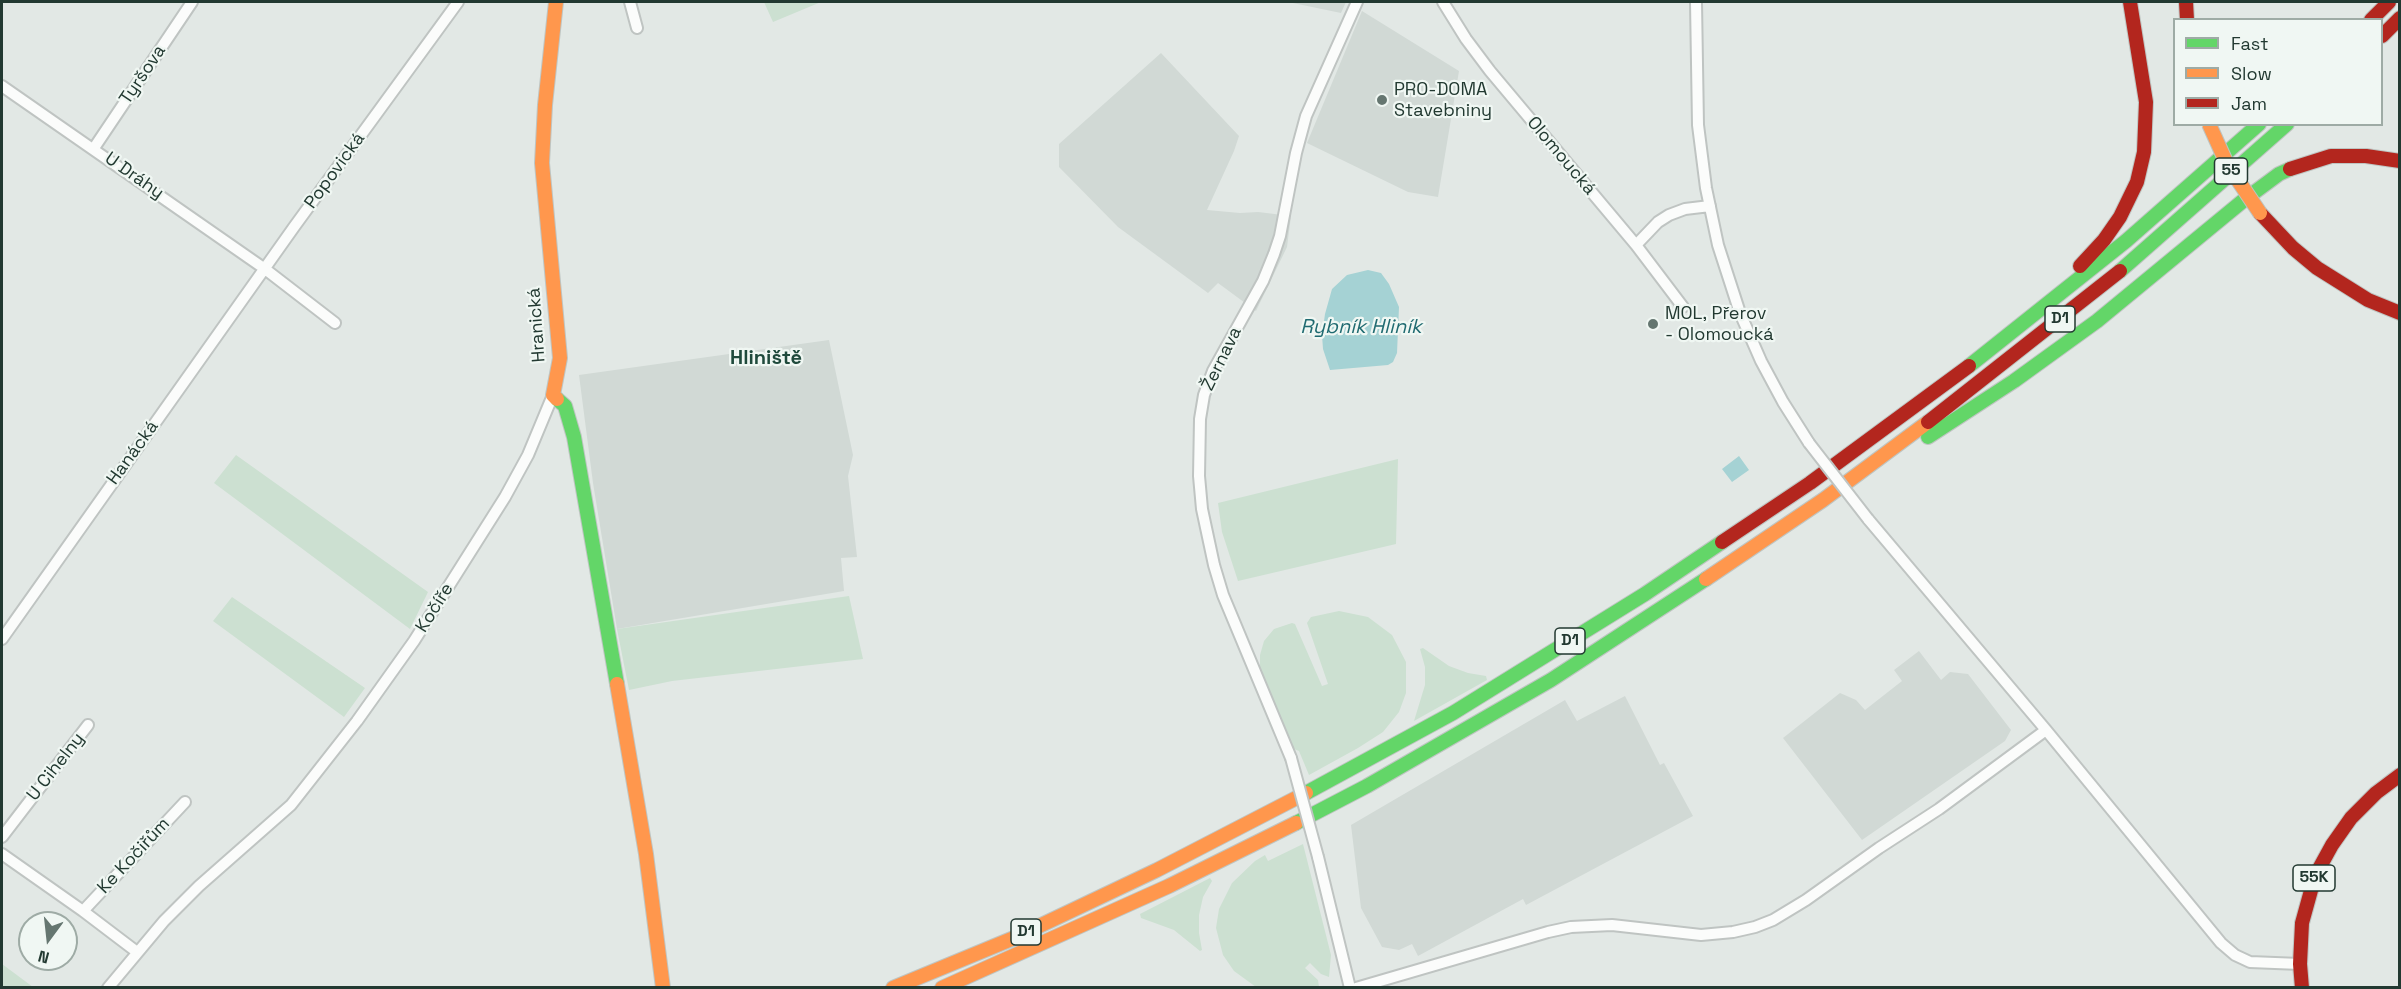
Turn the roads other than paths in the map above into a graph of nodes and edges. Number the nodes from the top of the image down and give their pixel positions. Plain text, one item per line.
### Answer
1 (192, 2) edge
2 (458, 2) edge
3 (556, 2) edge
4 (630, 2) edge
5 (1357, 2) edge
6 (1443, 2) edge
7 (1696, 2) edge
8 (2133, 2) edge
9 (2187, 2) edge
10 (2389, 2) edge
11 (2188, 18) edge
12 (2373, 18) edge
13 (2400, 18) edge
14 (637, 28) dead end
15 (2383, 35) edge
16 (2, 86) edge
17 (2210, 126) edge
18 (2257, 126) edge
19 (2285, 126) edge
20 (94, 148) junction
21 (2400, 161) edge
22 (1710, 206) junction
23 (1636, 245) junction
24 (265, 268) junction
25 (1683, 307) dead end
26 (2038, 313) junction
27 (2400, 313) edge
28 (334, 323) dead end
29 (553, 395) junction
30 (1823, 500) junction
31 (2, 639) edge
32 (88, 725) dead end
33 (2046, 730) junction
34 (2400, 775) edge
35 (185, 802) dead end
36 (2, 837) edge
37 (2, 854) edge
38 (83, 911) junction
39 (137, 952) junction
40 (2300, 964) junction
41 (108, 987) edge
42 (663, 987) edge
43 (893, 987) edge
44 (942, 987) edge
45 (1350, 987) edge
46 (1356, 987) edge
47 (2301, 987) edge

1 - 20 street, Tyršova
2 - 24 street, Popovická
3 - 29 main road, Hranická
4 - 14 street
5 - 45 street, Žernava, bridge
6 - 23 street, Olomoucká
7 - 22 street
8 - 26 main road
9 - 11 main road
10 - 12 main road
13 - 15 main road
16 - 20 street, U Dráhy
17 - 27 main road, 55, bridge
18 - 26 main road, D1
19 - 30 main road, D1
20 - 24 street, U Dráhy
21 - 30 main road
22 - 23 street
22 - 33 street, bridge
23 - 25 street, Olomoucká
24 - 28 street
24 - 31 street, Hanácká
26 - 43 main road, D1
29 - 39 street, Kočíře
29 - 42 main road
30 - 44 main road, D1
32 - 36 street, U Cihelny
33 - 40 street
33 - 46 street
34 - 40 main road, 55K
35 - 38 street, Ke Kočiřům
37 - 38 street
38 - 39 street
39 - 41 street, Kočíře
40 - 47 main road

